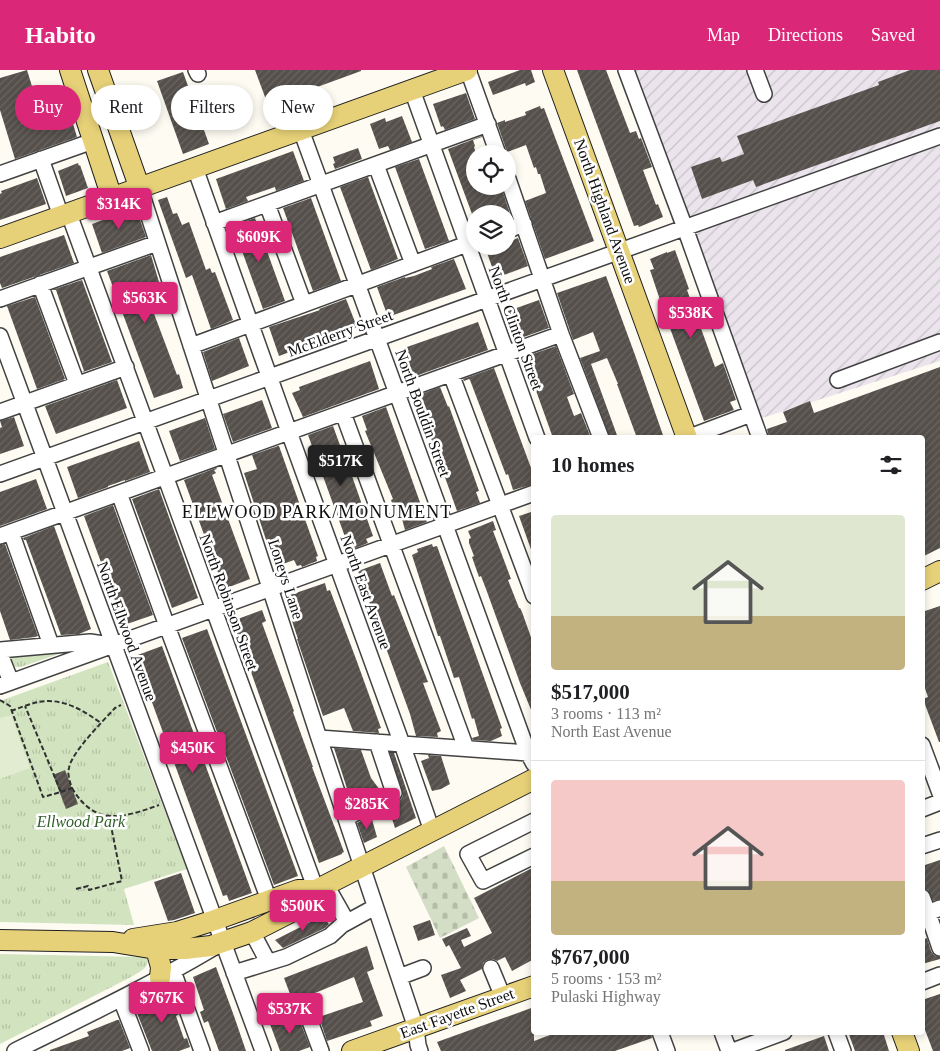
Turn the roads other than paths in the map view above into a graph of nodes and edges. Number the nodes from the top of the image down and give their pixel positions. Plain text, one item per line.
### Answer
1 (70, 70) edge
2 (98, 70) edge
3 (467, 70) edge
4 (553, 70) edge
5 (626, 70) edge
6 (755, 70) edge
7 (412, 90) junction
8 (764, 94) dead end
9 (333, 118) edge
10 (488, 124) junction
11 (301, 130) joint
12 (940, 136) edge
13 (93, 141) junction
14 (432, 145) junction
15 (495, 145) edge
16 (41, 159) junction
17 (376, 165) junction
18 (195, 168) junction
19 (0, 174) edge
20 (320, 185) junction
21 (140, 188) junction
22 (514, 195) edge
23 (112, 198) junction
24 (267, 204) junction
25 (65, 215) junction
26 (214, 223) junction
27 (524, 224) junction
28 (688, 226) junction
29 (516, 227) edge
30 (466, 230) edge
31 (0, 238) edge
32 (157, 243) junction
33 (466, 245) edge
34 (619, 251) junction
35 (474, 255) edge
36 (413, 264) junction
37 (89, 267) junction
38 (542, 279) junction
39 (40, 284) junction
40 (357, 285) junction
41 (0, 299) edge
42 (487, 299) junction
43 (304, 304) junction
44 (250, 324) junction
45 (561, 334) junction
46 (0, 336) edge
47 (377, 339) junction
48 (940, 342) edge
49 (191, 346) junction
50 (507, 354) junction
51 (126, 367) junction
52 (451, 374) junction
53 (269, 377) junction
54 (838, 380) dead end
55 (77, 384) junction
56 (397, 393) junction
57 (209, 399) junction
58 (25, 403) junction
59 (0, 412) edge
60 (343, 413) junction
61 (751, 414) junction
62 (146, 422) junction
63 (289, 432) junction
64 (536, 435) edge
65 (600, 435) edge
66 (686, 435) edge
67 (695, 435) edge
68 (759, 435) edge
69 (227, 454) junction
70 (45, 458) junction
71 (0, 474) edge
72 (166, 476) junction
73 (120, 493) junction
74 (531, 494) edge
75 (500, 505) junction
76 (65, 512) junction
77 (445, 525) junction
78 (5, 534) edge
79 (392, 544) junction
80 (337, 564) junction
81 (940, 571) edge
82 (925, 578) edge
83 (271, 588) junction
84 (531, 588) edge
85 (213, 609) junction
86 (167, 626) junction
87 (51, 645) junction
88 (114, 645) junction
89 (0, 650) edge
90 (0, 654) edge
91 (6, 684) edge
92 (319, 738) junction
93 (377, 742) junction
94 (402, 744) junction
95 (466, 748) junction
96 (925, 753) edge
97 (531, 759) edge
98 (531, 781) edge
99 (940, 793) edge
100 (940, 802) edge
101 (925, 808) edge
102 (346, 818) junction
103 (531, 822) edge
104 (432, 831) junction
105 (940, 840) edge
106 (925, 845) edge
107 (531, 857) edge
108 (362, 867) junction
109 (321, 888) junction
110 (269, 900) junction
111 (925, 900) edge
112 (375, 907) junction
113 (934, 911) edge
114 (215, 920) junction
115 (347, 922) junction
116 (252, 932) junction
117 (0, 940) edge
118 (113, 942) junction
119 (223, 942) junction
120 (940, 948) edge
121 (156, 950) junction
122 (268, 962) junction
123 (423, 968) dead end
124 (492, 968) dead end
125 (234, 973) junction
126 (167, 975) junction
127 (940, 975) edge
128 (399, 977) junction
129 (925, 981) edge
130 (531, 987) edge
131 (503, 996) junction
132 (121, 999) junction
133 (308, 1016) dead end
134 (416, 1028) junction
135 (661, 1035) edge
136 (723, 1035) edge
137 (776, 1035) edge
138 (837, 1035) edge
139 (903, 1035) edge
140 (357, 1050) edge
141 (15, 1051) edge
142 (141, 1051) edge
143 (202, 1051) edge
144 (263, 1051) edge
145 (321, 1051) edge
146 (420, 1051) edge
147 (667, 1051) edge
148 (729, 1051) edge
149 (733, 1051) edge
150 (842, 1051) edge
151 (909, 1051) edge

1 - 13 main road
2 - 21 main road
3 - 7 main road
3 - 10 street
4 - 34 main road, North Highland Avenue
5 - 28 street
6 - 8 street
7 - 9 main road
7 - 14 street, North Clinton Street
10 - 14 street
10 - 15 street
11 - 18 main road
11 - 20 street, North Bouldin Street
12 - 28 street, McElderry Street
13 - 16 street
13 - 23 main road
14 - 17 street
14 - 30 street, North Clinton Street
16 - 19 street
16 - 25 street, North Robinson Street
17 - 20 street
17 - 36 street
18 - 21 main road
18 - 26 street, North East Avenue
20 - 24 street
20 - 40 street, North Bouldin Street
21 - 23 main road
21 - 32 street, Loneys Lane
22 - 27 street
23 - 25 main road
24 - 26 street
24 - 43 street
25 - 31 main road
25 - 37 street, North Robinson Street
26 - 44 street, North East Avenue
27 - 29 street
27 - 38 street
28 - 34 street, McElderry Street
28 - 61 street
32 - 37 street
32 - 49 street, Loneys Lane
33 - 36 street
34 - 38 street, McElderry Street
34 - 66 main road, North Highland Avenue
35 - 42 street, North Clinton Street
36 - 40 street
37 - 39 street
37 - 51 street, North Robinson Street
38 - 42 street, McElderry Street
38 - 45 street
39 - 41 street
39 - 55 street
40 - 43 street
40 - 47 street, North Bouldin Street
42 - 47 street, McElderry Street
42 - 50 street, North Clinton Street
43 - 44 street
44 - 49 street
44 - 53 street, North East Avenue
45 - 50 street
45 - 65 street
46 - 58 street, North Ellwood Avenue
47 - 53 street, McElderry Street
47 - 56 street, North Bouldin Street
48 - 54 street
49 - 57 street, Loneys Lane
50 - 52 street
50 - 64 street, North Clinton Street
51 - 55 street
51 - 62 street, North Robinson Street
52 - 56 street
52 - 75 street
53 - 57 street, McElderry Street
53 - 63 street, North East Avenue
55 - 58 street
56 - 60 street
56 - 77 street, North Bouldin Street
57 - 62 street, McElderry Street
57 - 69 street, Loneys Lane
58 - 59 street
58 - 70 street, North Ellwood Avenue
60 - 63 street
60 - 79 street
61 - 67 street
61 - 68 street
62 - 70 street, McElderry Street
62 - 72 street, North Robinson Street
63 - 69 street
63 - 80 street, North East Avenue
69 - 72 street
69 - 83 street, Loneys Lane
70 - 71 street, McElderry Street
70 - 76 street, North Ellwood Avenue
72 - 73 street
72 - 85 street, North Robinson Street
73 - 76 street
73 - 86 street
74 - 75 street
75 - 77 street
75 - 84 street
76 - 78 street
76 - 88 street, North Ellwood Avenue
77 - 79 street
77 - 97 street, North Bouldin Street
78 - 87 street
79 - 80 street
79 - 95 street
80 - 83 street
80 - 94 street, North East Avenue
81 - 82 main road
83 - 85 street
83 - 92 street, Loneys Lane
85 - 86 street
85 - 109 street, North Robinson Street
86 - 88 street
86 - 110 street
87 - 88 street
87 - 89 street
88 - 91 street
88 - 114 street, North Ellwood Avenue
90 - 91 street
92 - 93 street
92 - 102 street, Loneys Lane
93 - 94 street
93 - 102 street
94 - 95 street
94 - 104 street, North East Avenue
95 - 97 street
96 - 99 street
98 - 104 main road
100 - 101 street
102 - 108 street, Loneys Lane
103 - 107 street
104 - 108 main road
105 - 106 street
108 - 109 main road
108 - 112 street
109 - 110 main road
109 - 115 street, North Robinson Street
109 - 116 main road
110 - 114 main road
110 - 119 main road
111 - 113 street
112 - 115 street
112 - 128 street
113 - 120 street
114 - 118 main road
114 - 119 street, North Ellwood Avenue
115 - 122 street
116 - 119 main road
116 - 122 street
117 - 118 main road
118 - 121 main road
119 - 121 main road
119 - 125 street, North Ellwood Avenue
119 - 126 street
121 - 126 main road
122 - 125 street
123 - 128 street
124 - 131 street
125 - 144 street, North Ellwood Avenue
126 - 132 street
126 - 143 street
127 - 129 street
128 - 134 street
130 - 131 main road, East Fayette Street
131 - 134 main road, East Fayette Street
132 - 141 street
132 - 142 street
133 - 145 street
134 - 140 main road, East Fayette Street
134 - 146 street
135 - 147 street
136 - 148 street
137 - 149 street
138 - 150 street
139 - 151 main road

